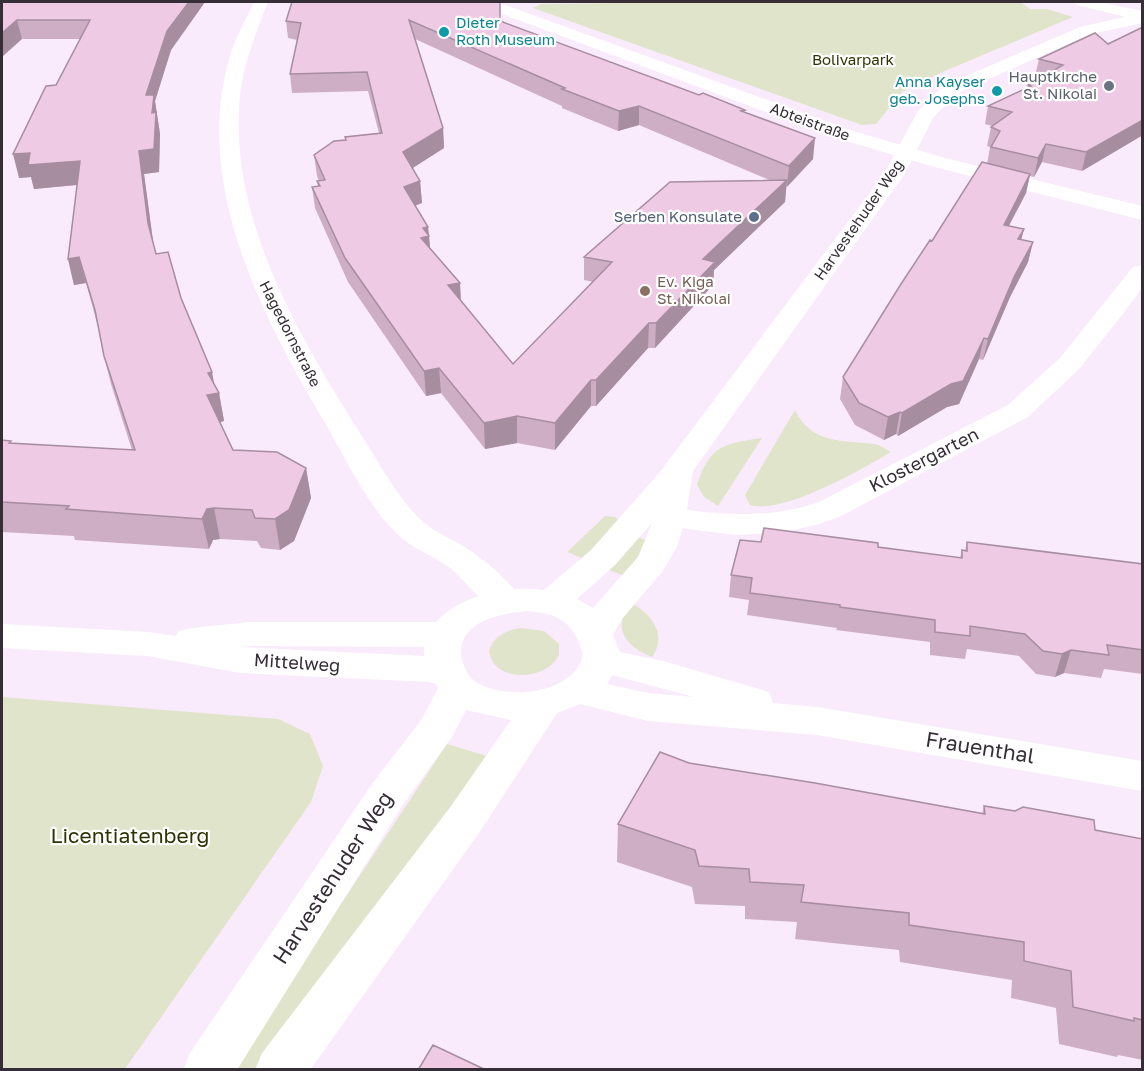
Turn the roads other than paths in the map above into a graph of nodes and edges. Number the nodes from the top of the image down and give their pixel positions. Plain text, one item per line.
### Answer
1 (261, 2) edge
2 (488, 2) edge
3 (1082, 2) edge
4 (1105, 8) junction
5 (1143, 17) edge
6 (1086, 30) junction
7 (906, 153) junction
8 (1143, 213) edge
9 (1143, 272) edge
10 (658, 512) junction
11 (505, 601) junction
12 (550, 603) junction
13 (448, 634) junction
14 (2, 636) edge
15 (148, 644) junction
16 (598, 647) junction
17 (452, 681) junction
18 (559, 697) junction
19 (817, 721) junction
20 (1143, 776) edge
21 (208, 1070) edge
22 (280, 1070) edge

1 - 11 street, Hagedornstraße
2 - 7 street, Abteistraße
3 - 4 street
4 - 5 street
4 - 6 street, Harvestehuder Weg
5 - 6 street, Harvestehuder Weg
6 - 7 street, Harvestehuder Weg
7 - 8 street, Abteistraße
7 - 10 street, Harvestehuder Weg
9 - 10 street, Klostergarten
10 - 12 street
10 - 16 street, Harvestehuder Weg
11 - 12 street
11 - 13 street
12 - 16 street
13 - 15 street, Mittelweg
13 - 17 street
14 - 15 street, Mittelweg
15 - 17 street, Mittelweg
16 - 18 street, Harvestehuder Weg
16 - 19 street, Frauenthal
17 - 18 street
17 - 21 street, Harvestehuder Weg
18 - 19 street, Frauenthal
18 - 22 street, Harvestehuder Weg
19 - 20 street, Frauenthal

